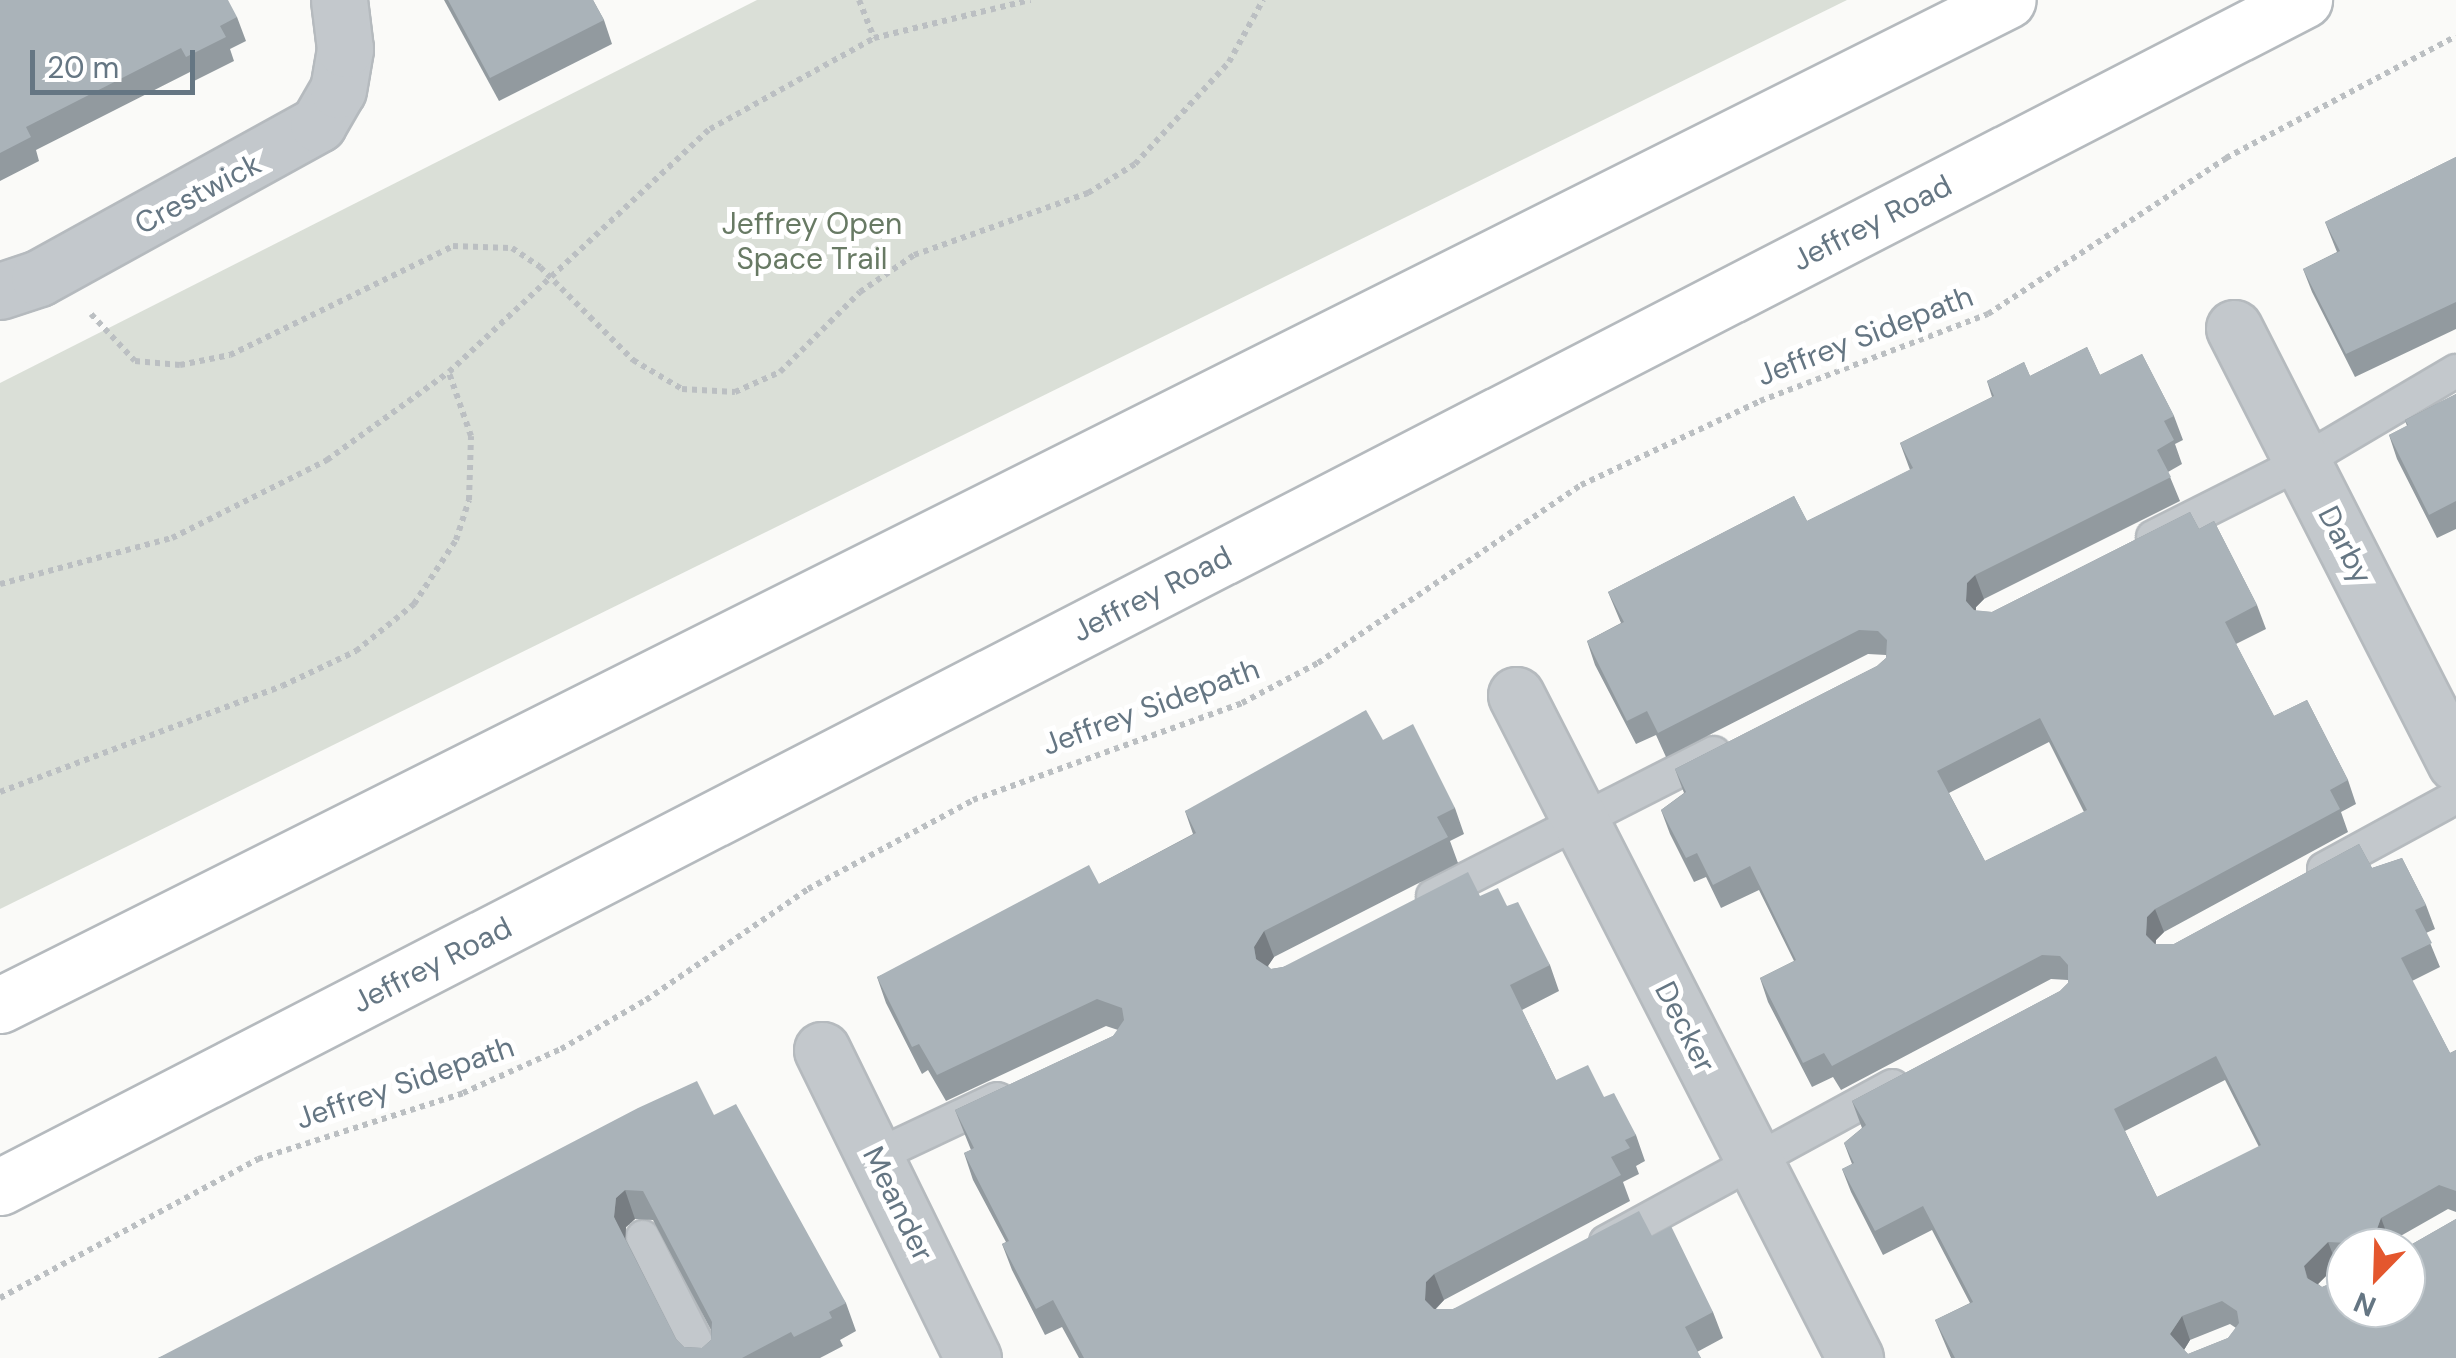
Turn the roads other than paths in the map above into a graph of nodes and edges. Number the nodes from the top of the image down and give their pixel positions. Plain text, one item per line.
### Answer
1 (2008, 0) edge
2 (2304, 0) edge
3 (342, 24) edge
4 (0, 290) edge
5 (2234, 328) dead end
6 (2456, 371) edge
7 (2302, 462) junction
8 (2130, 548) edge
9 (1516, 695) dead end
10 (1737, 742) edge
11 (2456, 763) edge
12 (2456, 798) edge
13 (1579, 820) junction
14 (2290, 888) edge
15 (1405, 911) edge
16 (0, 1005) edge
17 (822, 1050) dead end
18 (1923, 1069) edge
19 (1028, 1084) edge
20 (874, 1156) junction
21 (1753, 1159) junction
22 (0, 1187) edge
23 (643, 1237) dead end
24 (1570, 1260) edge
25 (704, 1358) edge
26 (974, 1358) edge
27 (1855, 1358) edge

1 - 16 main road
2 - 22 main road, Jeffrey Road
3 - 4 street, Crestwick
5 - 7 street, Darby
6 - 7 lane
7 - 8 lane
7 - 11 street, Darby
9 - 13 street, Decker
10 - 13 lane
12 - 14 lane
13 - 15 lane
13 - 21 street, Decker
17 - 20 street, Meander
18 - 21 lane
19 - 20 lane
20 - 26 street, Meander
21 - 24 lane
21 - 27 street, Decker
23 - 25 lane

